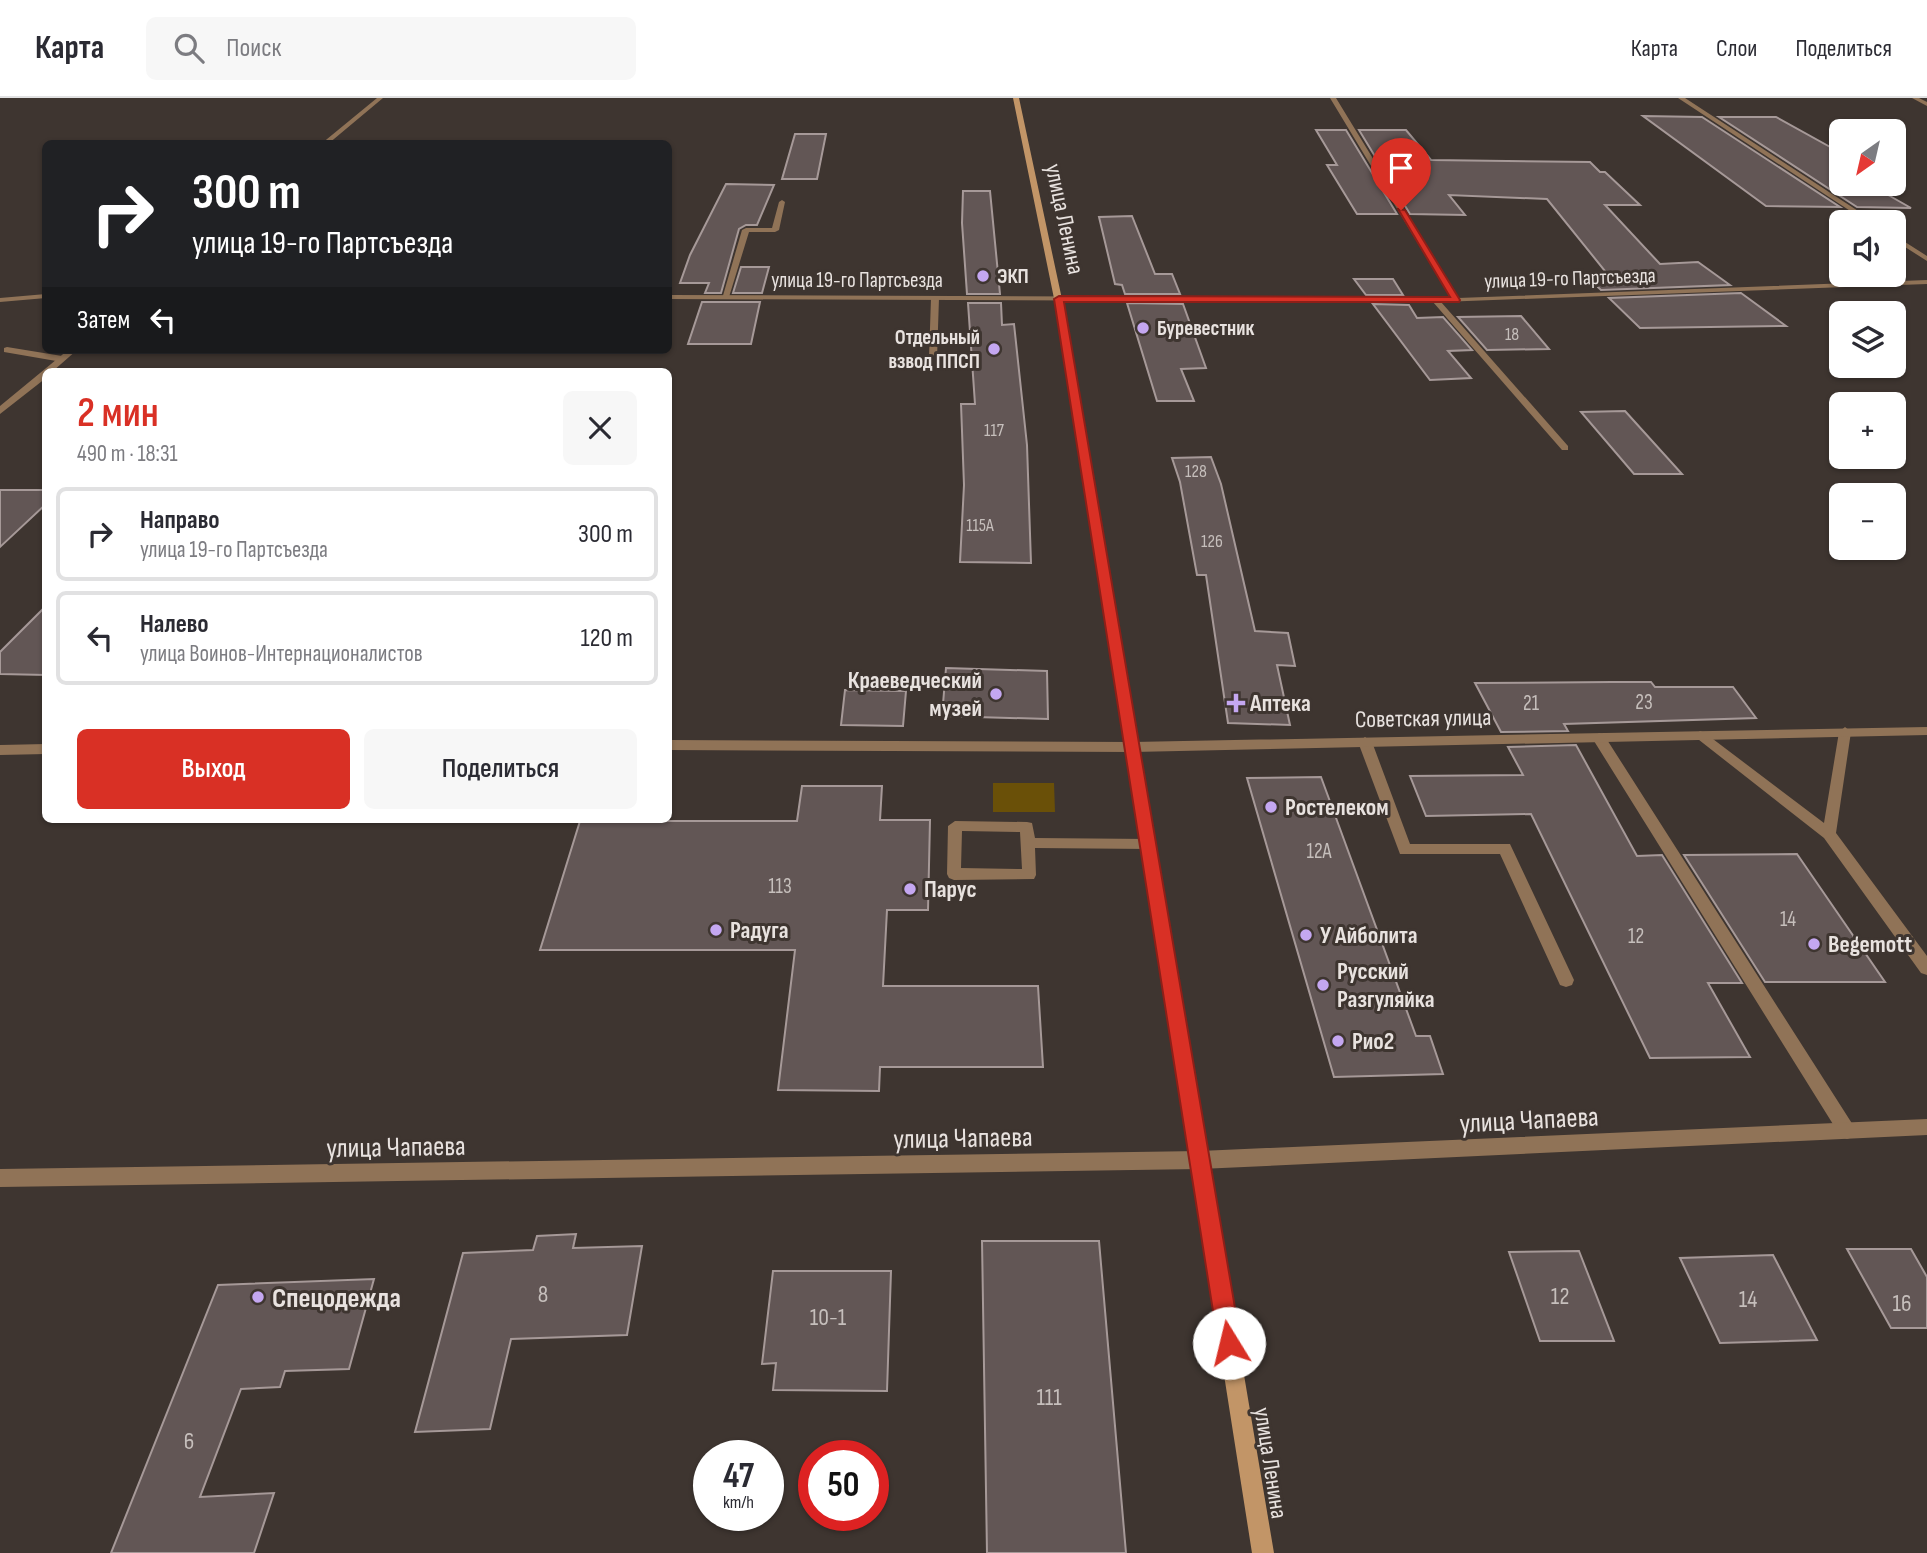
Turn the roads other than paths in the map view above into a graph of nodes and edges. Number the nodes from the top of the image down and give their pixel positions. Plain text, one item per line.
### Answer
1 (380, 98) edge
2 (1016, 98) edge
3 (1333, 98) edge
4 (1681, 98) edge
5 (1915, 98) edge
6 (1927, 103) edge
7 (329, 140) edge
8 (782, 202) dead end
9 (1853, 210) edge
10 (1906, 245) edge
11 (1927, 259) edge
12 (1927, 282) edge
13 (42, 296) edge
14 (672, 297) edge
15 (725, 298) junction
16 (935, 298) junction
17 (1059, 299) junction
18 (0, 300) edge
19 (1435, 300) junction
20 (1456, 300) junction
21 (7, 349) dead end
22 (68, 354) edge
23 (933, 358) dead end
24 (62, 359) junction
25 (52, 368) edge
26 (42, 376) edge
27 (0, 411) edge
28 (1565, 447) dead end
29 (1927, 731) edge
30 (1844, 732) junction
31 (1700, 736) junction
32 (1599, 738) junction
33 (1365, 742) junction
34 (672, 745) edge
35 (1133, 747) junction
36 (42, 749) edge
37 (0, 750) edge
38 (1829, 835) junction
39 (1028, 843) junction
40 (1149, 844) junction
41 (1927, 968) edge
42 (1566, 980) dead end
43 (1927, 1127) edge
44 (1847, 1131) junction
45 (1200, 1160) junction
46 (0, 1178) edge
47 (1263, 1553) edge

1 - 7 street
2 - 17 main road, улица Ленина
3 - 20 street
4 - 9 street
5 - 6 street
8 - 15 street
10 - 11 street
12 - 20 street, улица 19-го Партсъезда
13 - 18 street
14 - 15 street, улица 19-го Партсъезда
15 - 16 street, улица 19-го Партсъезда
16 - 17 street, улица 19-го Партсъезда
16 - 23 street
17 - 19 street, улица 19-го Партсъезда
17 - 35 main road, улица Ленина
19 - 20 street, улица 19-го Партсъезда
19 - 28 street
21 - 24 street
22 - 24 street
24 - 25 street
26 - 27 street
29 - 30 street, Советская улица
30 - 31 street, Советская улица
30 - 38 street
31 - 32 street, Советская улица
31 - 38 street
32 - 33 street, Советская улица
32 - 44 street
33 - 35 street, Советская улица
33 - 42 street
34 - 35 street, Советская улица
35 - 40 main road, улица Ленина
36 - 37 street
38 - 41 street
39 - 39 street
39 - 40 street
40 - 45 main road, улица Ленина
43 - 44 street, улица Чапаева
44 - 45 street, улица Чапаева
45 - 46 street, улица Чапаева
45 - 47 main road, улица Ленина

